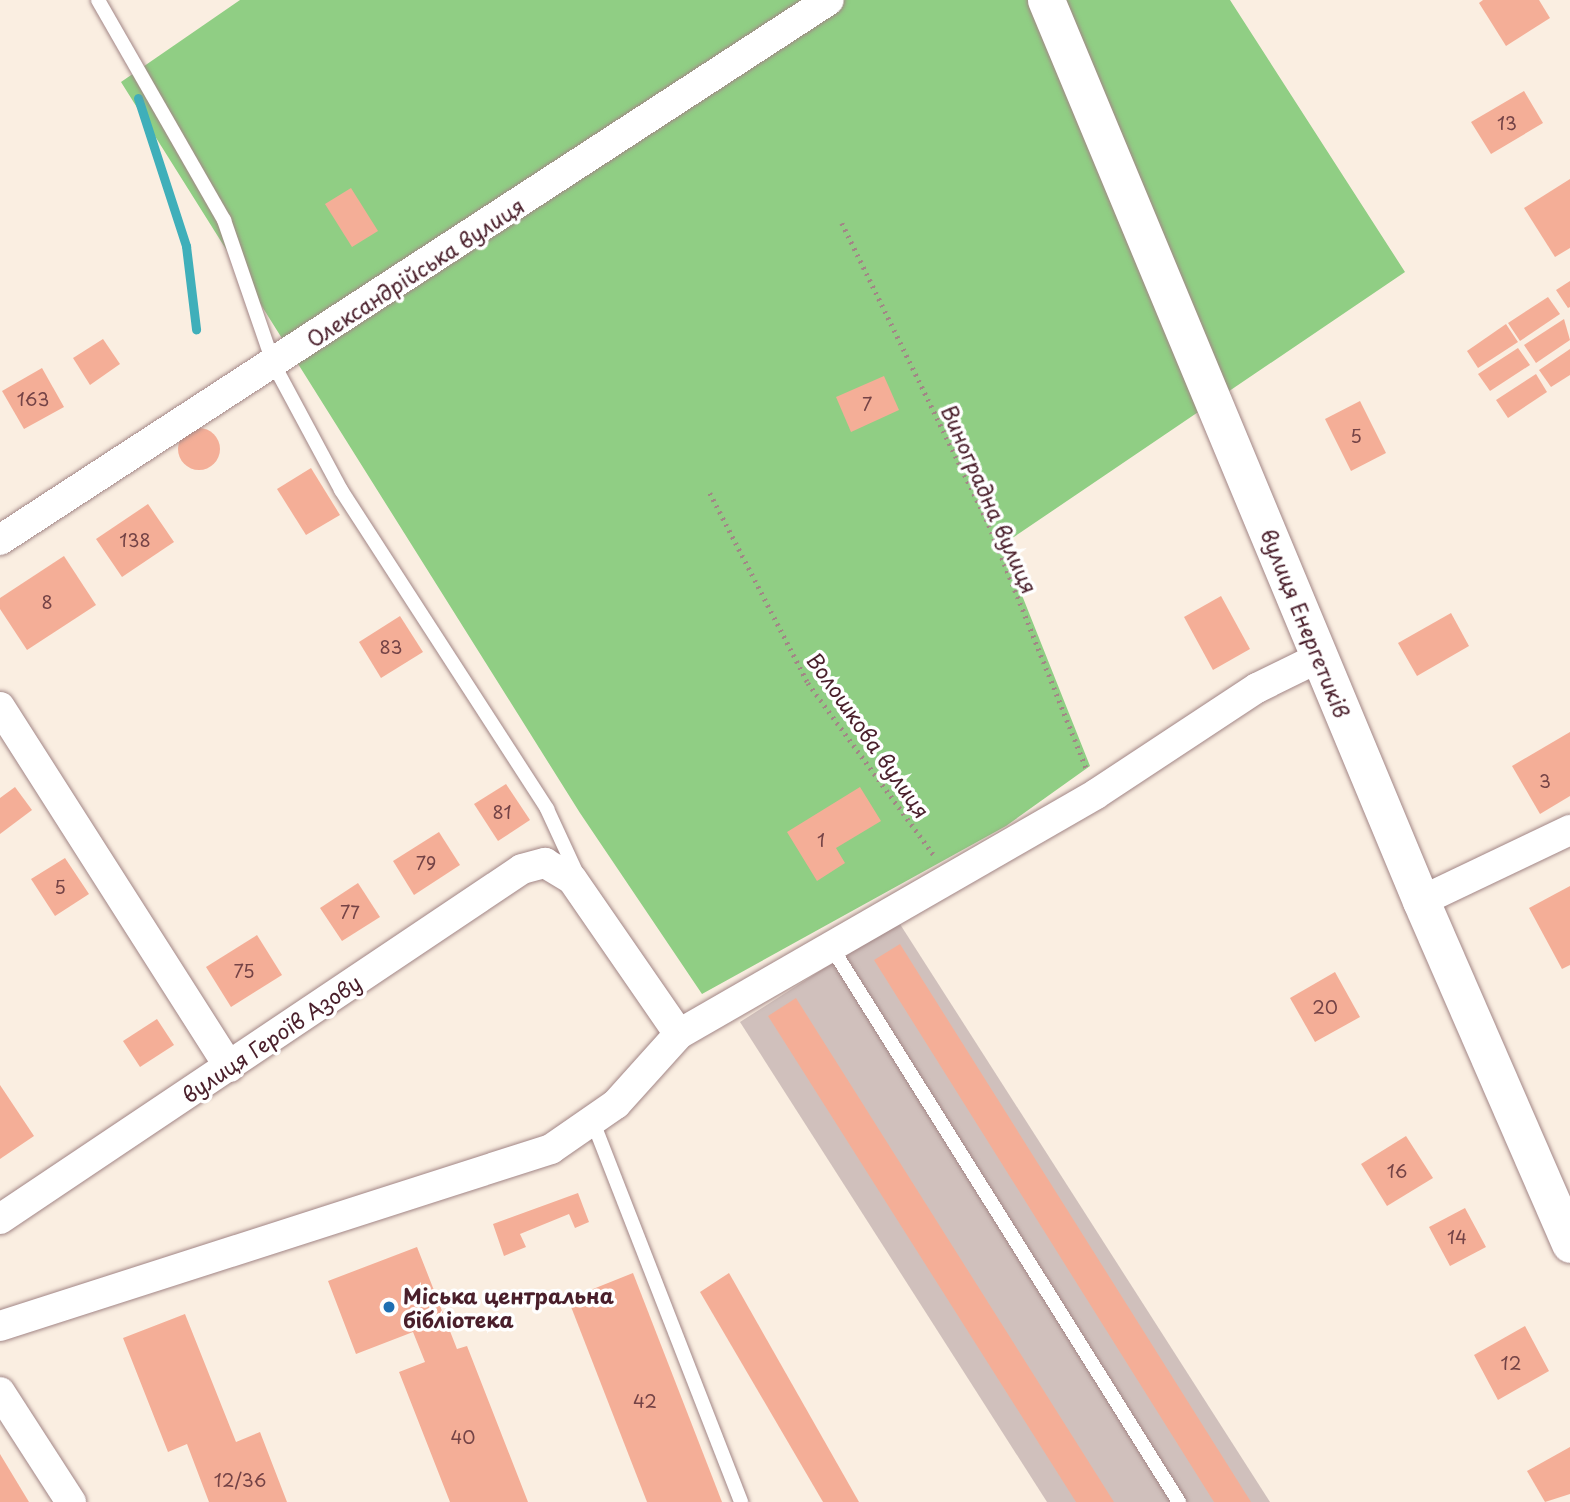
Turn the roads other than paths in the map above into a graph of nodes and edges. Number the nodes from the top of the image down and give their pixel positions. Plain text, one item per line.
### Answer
1 (98, 0) edge
2 (828, 0) edge
3 (1046, 0) edge
4 (274, 365) junction
5 (0, 540) edge
6 (1320, 657) junction
7 (0, 708) edge
8 (1570, 831) edge
9 (1421, 901) junction
10 (591, 906) junction
11 (832, 948) junction
12 (679, 1034) junction
13 (229, 1067) junction
14 (593, 1122) junction
15 (0, 1219) edge
16 (1570, 1244) edge
17 (0, 1326) edge
18 (0, 1392) edge
19 (71, 1502) edge
20 (741, 1502) edge
21 (1179, 1502) edge

1 - 4 lane
2 - 4 street, Олександрійська вулиця
3 - 6 street, вулиця Енергетиків
4 - 5 street, Олександрійська вулиця
4 - 10 lane
6 - 9 street, вулиця Енергетиків
6 - 11 street
7 - 13 street
8 - 9 street
9 - 16 street, вулиця Енергетиків
10 - 12 street
10 - 13 street, вулиця Героїв Азову
11 - 12 street
11 - 21 lane
12 - 14 street
13 - 15 street, вулиця Героїв Азову
14 - 17 street
14 - 20 lane
18 - 19 street

